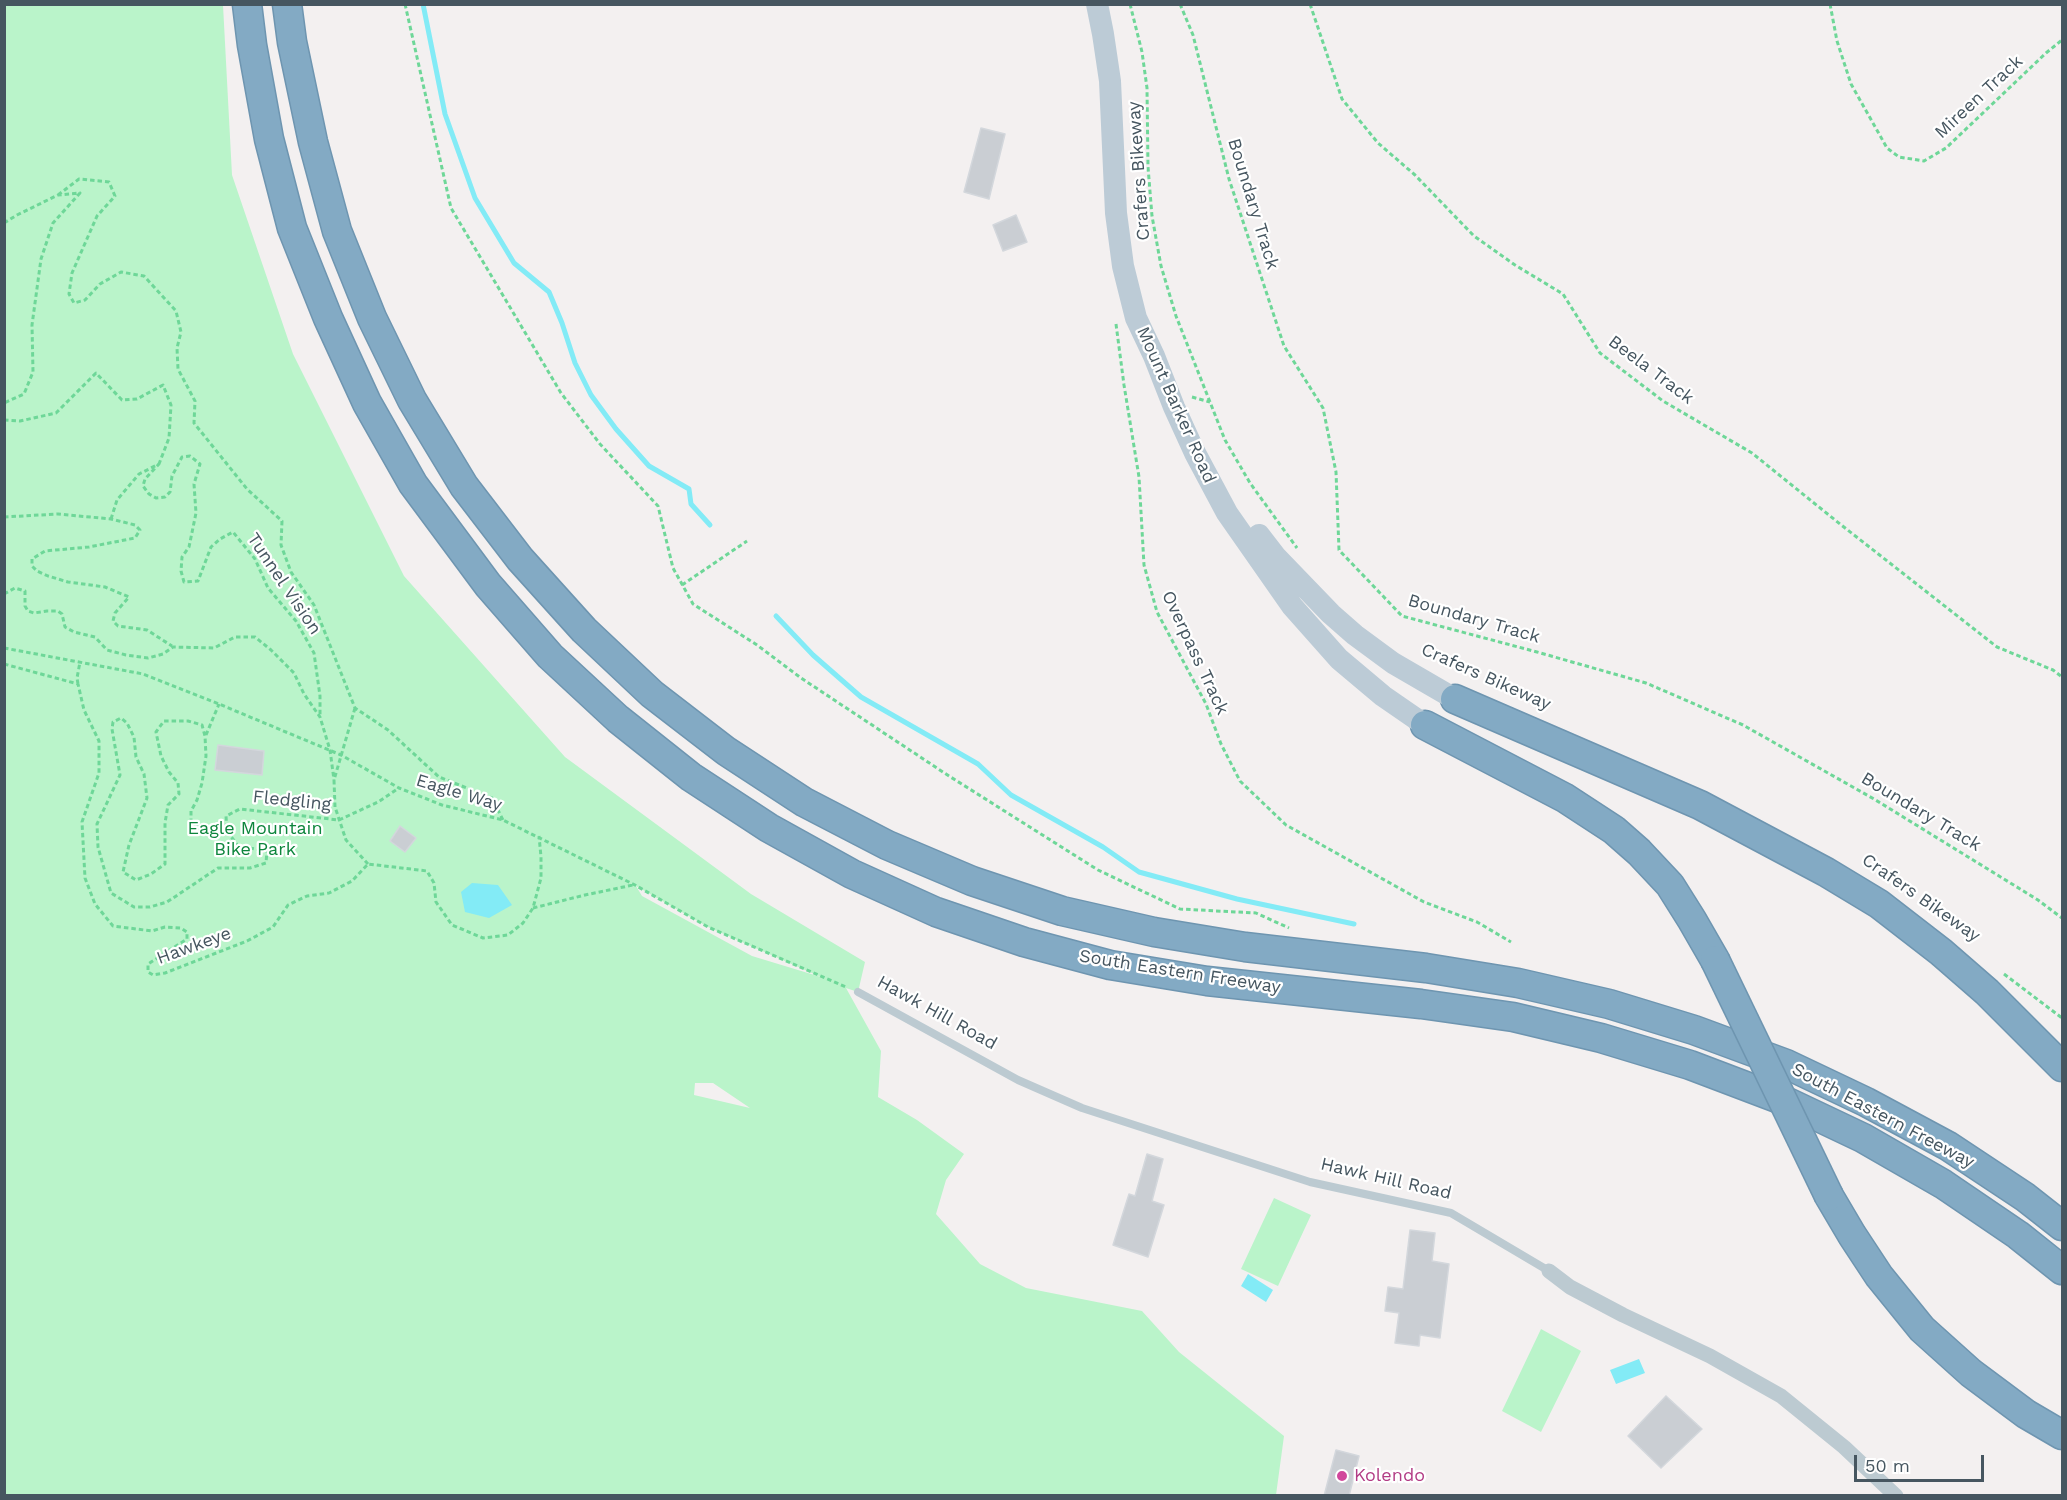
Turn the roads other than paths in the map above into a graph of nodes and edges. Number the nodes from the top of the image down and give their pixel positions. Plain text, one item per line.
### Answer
1 (247, 4) edge
2 (287, 4) edge
3 (1096, 4) edge
4 (1106, 4) edge
5 (1455, 699) joint
6 (1425, 725) joint
7 (858, 992) road end
8 (2062, 1067) edge
9 (2062, 1226) edge
10 (2062, 1270) edge
11 (1549, 1271) joint
12 (2062, 1436) edge
13 (1896, 1496) edge

1 - 10 highway, South Eastern Freeway
2 - 9 highway, South Eastern Freeway
3 - 6 main road, Mount Barker Road
4 - 5 main road, Mount Barker Road
5 - 8 highway
6 - 12 highway, bridge
7 - 11 lane, Hawk Hill Road
11 - 13 street, Hawk Hill Road

